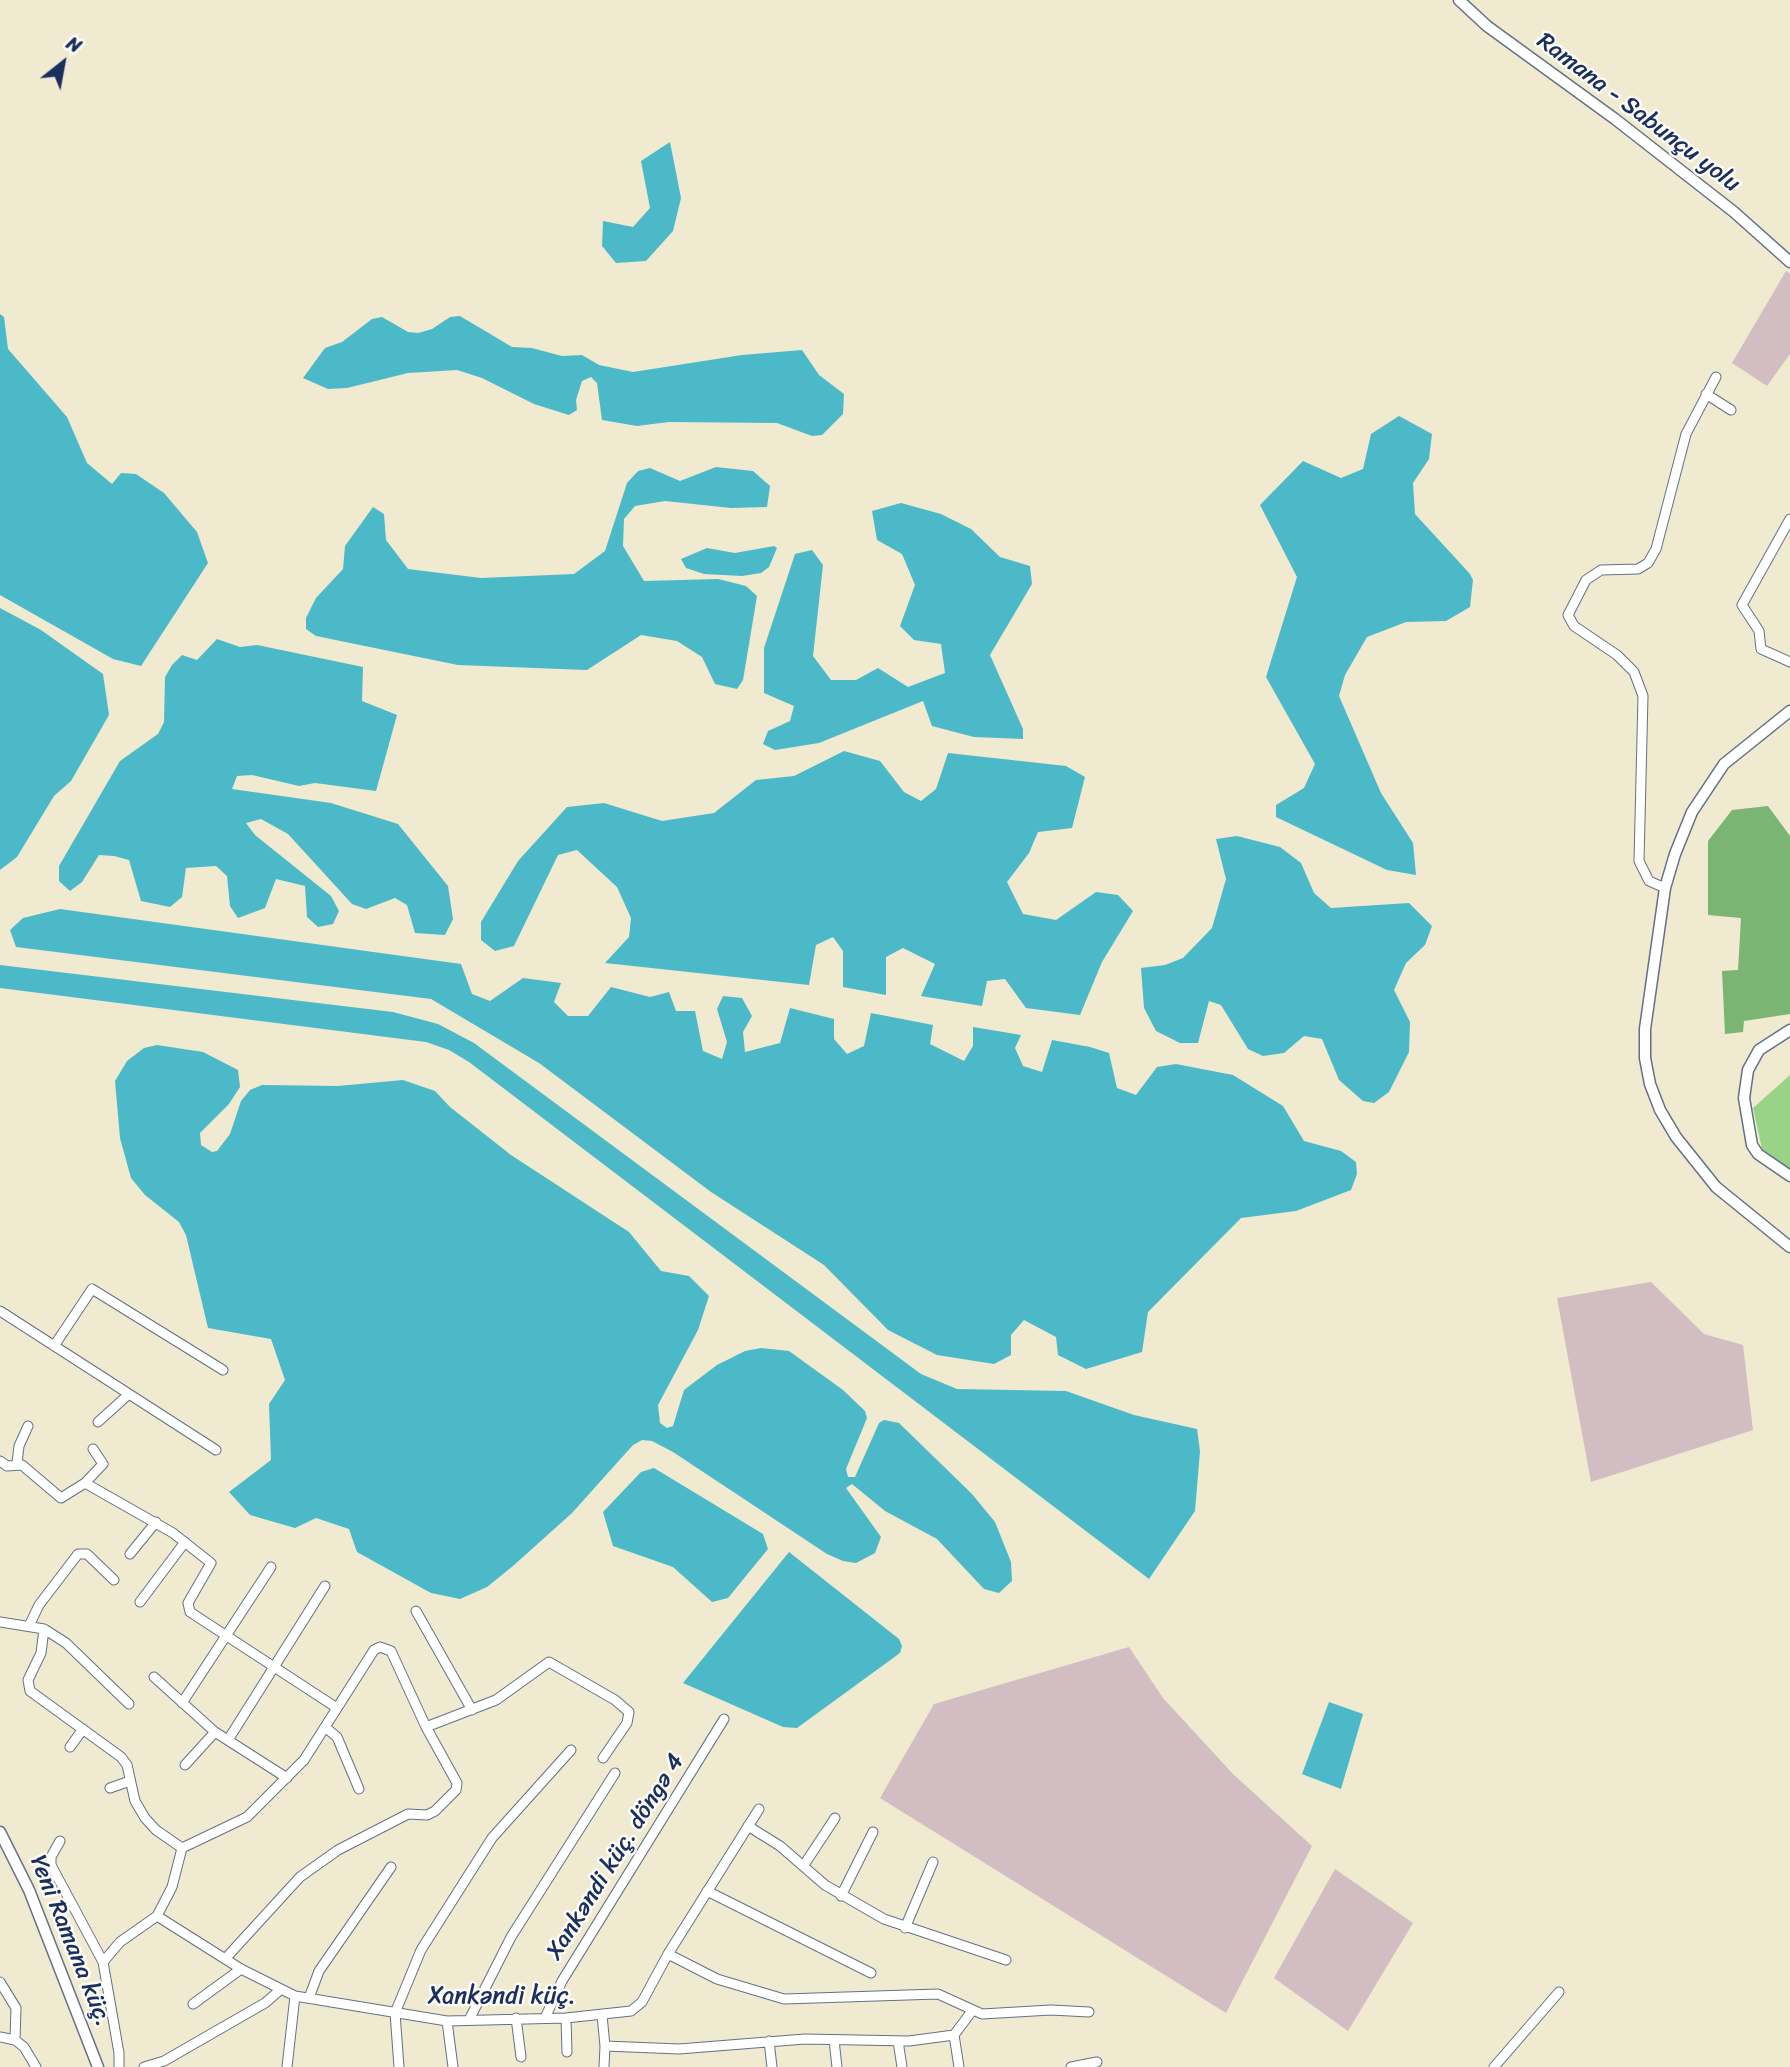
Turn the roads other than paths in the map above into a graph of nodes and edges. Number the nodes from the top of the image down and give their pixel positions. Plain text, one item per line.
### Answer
1 (1459, 0) edge
2 (1790, 262) edge
3 (1716, 377) dead end
4 (1706, 394) junction
5 (1731, 410) dead end
6 (1790, 519) edge
7 (1790, 662) edge
8 (1790, 711) edge
9 (1665, 888) junction
10 (1790, 1030) edge
11 (1790, 1176) edge
12 (1790, 1247) edge
13 (0, 1311) edge
14 (54, 1346) junction
15 (223, 1370) dead end
16 (129, 1394) junction
17 (98, 1422) dead end
18 (28, 1426) dead end
19 (93, 1449) dead end
20 (216, 1450) dead end
21 (0, 1461) edge
22 (17, 1463) junction
23 (85, 1483) junction
24 (156, 1522) junction
25 (185, 1542) junction
26 (130, 1554) dead end
27 (271, 1567) dead end
28 (114, 1580) dead end
29 (325, 1586) dead end
30 (140, 1602) dead end
31 (416, 1611) dead end
32 (0, 1622) edge
33 (29, 1626) junction
34 (44, 1629) junction
35 (227, 1637) junction
36 (274, 1668) junction
37 (154, 1677) dead end
38 (129, 1703) dead end
39 (182, 1703) junction
40 (337, 1708) junction
41 (472, 1710) junction
42 (724, 1718) dead end
43 (325, 1727) junction
44 (426, 1727) junction
45 (83, 1729) junction
46 (215, 1731) junction
47 (228, 1740) junction
48 (71, 1747) dead end
49 (572, 1750) dead end
50 (603, 1758) dead end
51 (185, 1765) dead end
52 (615, 1773) dead end
53 (287, 1778) junction
54 (130, 1781) junction
55 (110, 1788) dead end
56 (359, 1789) dead end
57 (759, 1809) dead end
58 (835, 1818) dead end
59 (748, 1826) junction
60 (0, 1832) edge
61 (873, 1832) dead end
62 (60, 1841) dead end
63 (4, 1845) edge
64 (183, 1848) junction
65 (933, 1862) dead end
66 (804, 1865) junction
67 (391, 1867) dead end
68 (707, 1891) junction
69 (841, 1896) junction
70 (157, 1916) junction
71 (905, 1928) junction
72 (668, 1954) junction
73 (225, 1959) junction
74 (1006, 1960) dead end
75 (103, 1962) junction
76 (241, 1969) junction
77 (871, 1973) dead end
78 (0, 1982) edge
79 (280, 1990) junction
80 (1559, 1992) dead end
81 (295, 1996) junction
82 (309, 1998) junction
83 (193, 2004) dead end
84 (972, 2011) junction
85 (1089, 2012) dead end
86 (395, 2014) junction
87 (602, 2015) junction
88 (516, 2018) junction
89 (545, 2018) junction
90 (566, 2018) junction
91 (447, 2021) junction
92 (469, 2021) junction
93 (954, 2035) junction
94 (0, 2037) edge
95 (15, 2040) junction
96 (834, 2040) junction
97 (769, 2041) junction
98 (898, 2041) junction
99 (605, 2046) junction
100 (567, 2052) dead end
101 (522, 2057) dead end
102 (1097, 2062) dead end
103 (36, 2067) edge
104 (98, 2067) edge
105 (119, 2067) edge
106 (144, 2067) edge
107 (287, 2067) edge
108 (399, 2067) edge
109 (453, 2067) edge
110 (604, 2067) edge
111 (772, 2067) edge
112 (837, 2067) edge
113 (902, 2067) edge
114 (959, 2067) edge
115 (1071, 2067) edge
116 (1494, 2067) edge

1 - 2 street, Ramana - Sabunçu yolu
3 - 4 street
4 - 5 street
4 - 9 street
6 - 7 street
8 - 9 street
9 - 12 street
10 - 11 street
13 - 14 street
14 - 15 street
14 - 16 street
16 - 17 street
16 - 20 street
18 - 22 street
19 - 23 street
21 - 22 street
22 - 23 street
23 - 24 street
24 - 25 street
24 - 26 street
25 - 30 street
25 - 35 street
27 - 35 street
28 - 33 street
29 - 36 street
31 - 41 street
32 - 33 street
33 - 34 street
34 - 38 street
34 - 45 street
35 - 36 street
35 - 39 street
36 - 40 street
36 - 47 street
37 - 39 street
39 - 46 street
40 - 43 street
40 - 44 street
41 - 44 street
41 - 50 street
42 - 89 street, Xankəndi küç. döngə 4
43 - 53 street
43 - 56 street
44 - 73 street
45 - 48 street
45 - 54 street
46 - 47 street
46 - 51 street
47 - 53 street
49 - 86 street
52 - 92 street
53 - 64 street
54 - 55 street
54 - 64 street
57 - 59 street, Xankəndi küç.
58 - 66 street
59 - 66 street
59 - 68 street, Xankəndi küç.
60 - 63 street, Yeni Ramana küç.
61 - 69 street
62 - 75 street
63 - 104 street, Yeni Ramana küç.
64 - 70 street
65 - 71 street
66 - 69 street
67 - 82 street
68 - 72 street, Xankəndi küç.
68 - 77 street
69 - 71 street
70 - 73 street, Xankəndi küç.
70 - 75 street
71 - 74 street
72 - 84 street
72 - 87 street, Xankəndi küç.
73 - 76 street, Xankəndi küç.
75 - 105 street
76 - 79 street, Xankəndi küç.
76 - 83 street
78 - 95 street
79 - 81 street, Xankəndi küç.
79 - 106 street
80 - 116 street
81 - 82 street, Xankəndi küç.
81 - 107 street
82 - 86 street, Xankəndi küç.
84 - 85 street
84 - 93 street
86 - 91 street, Xankəndi küç.
86 - 108 street
87 - 90 street, Xankəndi küç.
87 - 99 street
88 - 89 street, Xankəndi küç.
88 - 92 street, Xankəndi küç.
88 - 101 street
89 - 90 street, Xankəndi küç.
90 - 100 street
91 - 92 street, Xankəndi küç.
91 - 109 street
93 - 98 street
93 - 114 street
94 - 95 street
95 - 103 street
96 - 97 street
96 - 98 street
96 - 112 street
97 - 99 street
97 - 111 street
98 - 113 street
99 - 110 street
102 - 115 street

